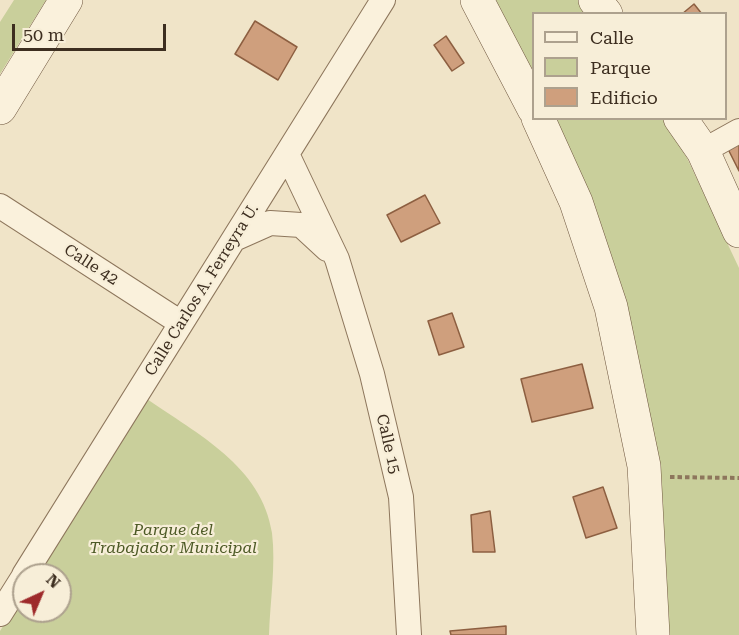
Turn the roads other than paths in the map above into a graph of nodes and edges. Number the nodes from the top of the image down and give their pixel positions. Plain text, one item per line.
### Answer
1 (66, 0) edge
2 (595, 0) edge
3 (385, 2) edge
4 (477, 5) edge
5 (604, 12) edge
6 (532, 105) edge
7 (0, 108) edge
8 (539, 120) edge
9 (681, 120) edge
10 (739, 131) edge
11 (703, 151) junction
12 (287, 154) junction
13 (0, 206) edge
14 (739, 231) edge
15 (234, 239) junction
16 (337, 259) junction
17 (181, 323) junction
18 (31, 563) edge
19 (12, 594) edge
20 (0, 614) edge
21 (409, 635) edge
22 (652, 635) edge

1 - 7 main road
2 - 5 main road
3 - 12 street, Calle Carlos A. Ferreyra U.
4 - 6 main road
8 - 22 main road
9 - 11 main road
10 - 11 street
11 - 14 main road
12 - 15 street, Calle Carlos A. Ferreyra U.
12 - 16 street, Calle 15
13 - 17 street, Calle 42
15 - 16 street, Calle 15
15 - 17 street, Calle Carlos A. Ferreyra U.
16 - 21 street, Calle 15
17 - 18 street, Calle Carlos A. Ferreyra U.
19 - 20 street, Calle Carlos A. Ferreyra U.

